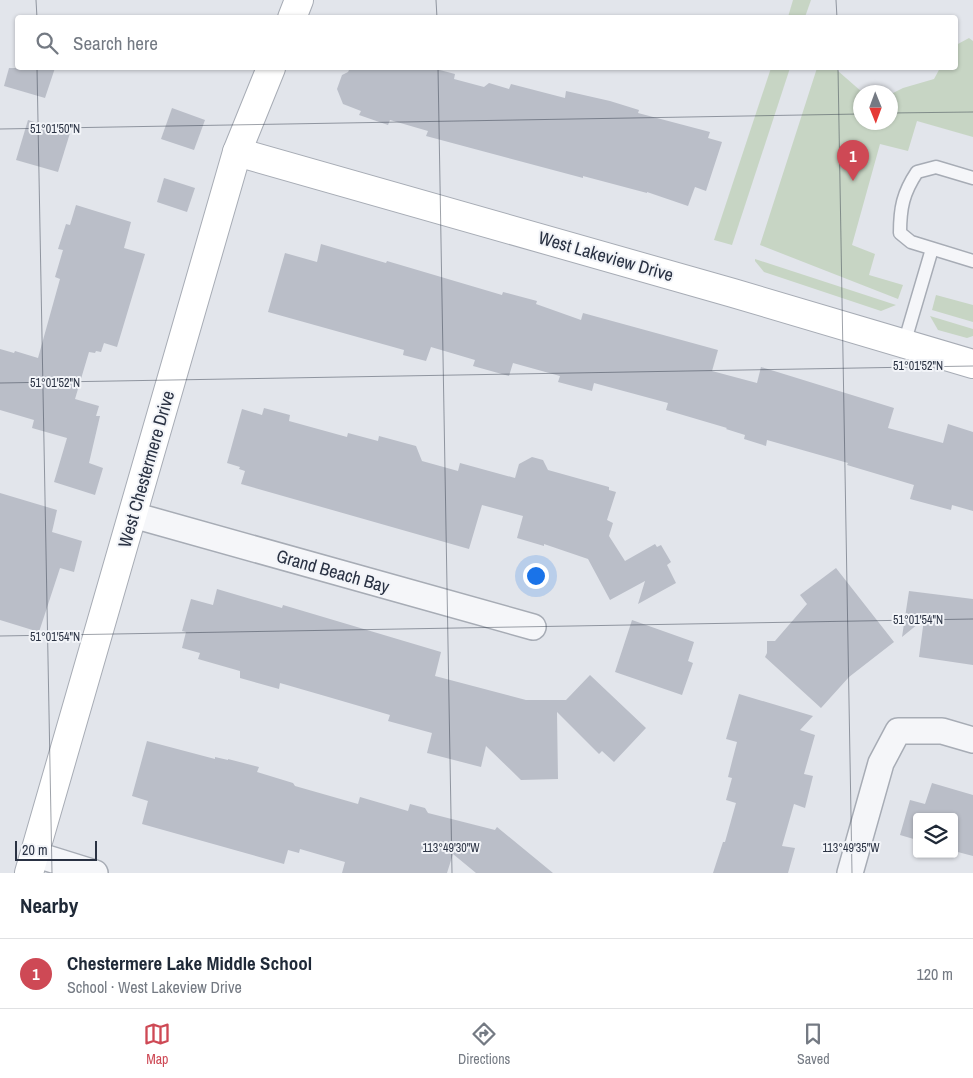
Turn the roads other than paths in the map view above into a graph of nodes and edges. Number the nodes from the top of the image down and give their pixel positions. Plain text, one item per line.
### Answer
1 (299, 0) edge
2 (293, 15) edge
3 (271, 70) edge
4 (237, 152) junction
5 (973, 178) edge
6 (932, 249) junction
7 (973, 260) edge
8 (904, 344) junction
9 (973, 364) edge
10 (133, 514) junction
11 (533, 627) dead end
12 (973, 740) edge
13 (32, 864) edge
14 (95, 873) edge
15 (850, 873) edge

1 - 2 street
3 - 4 street, West Chestermere Drive
4 - 8 street, West Lakeview Drive
4 - 10 street, West Chestermere Drive
5 - 6 lane
6 - 7 lane
6 - 8 lane
8 - 9 street, West Lakeview Drive
10 - 11 street, Grand Beach Bay
10 - 13 street, West Chestermere Drive
12 - 15 street
13 - 14 street

